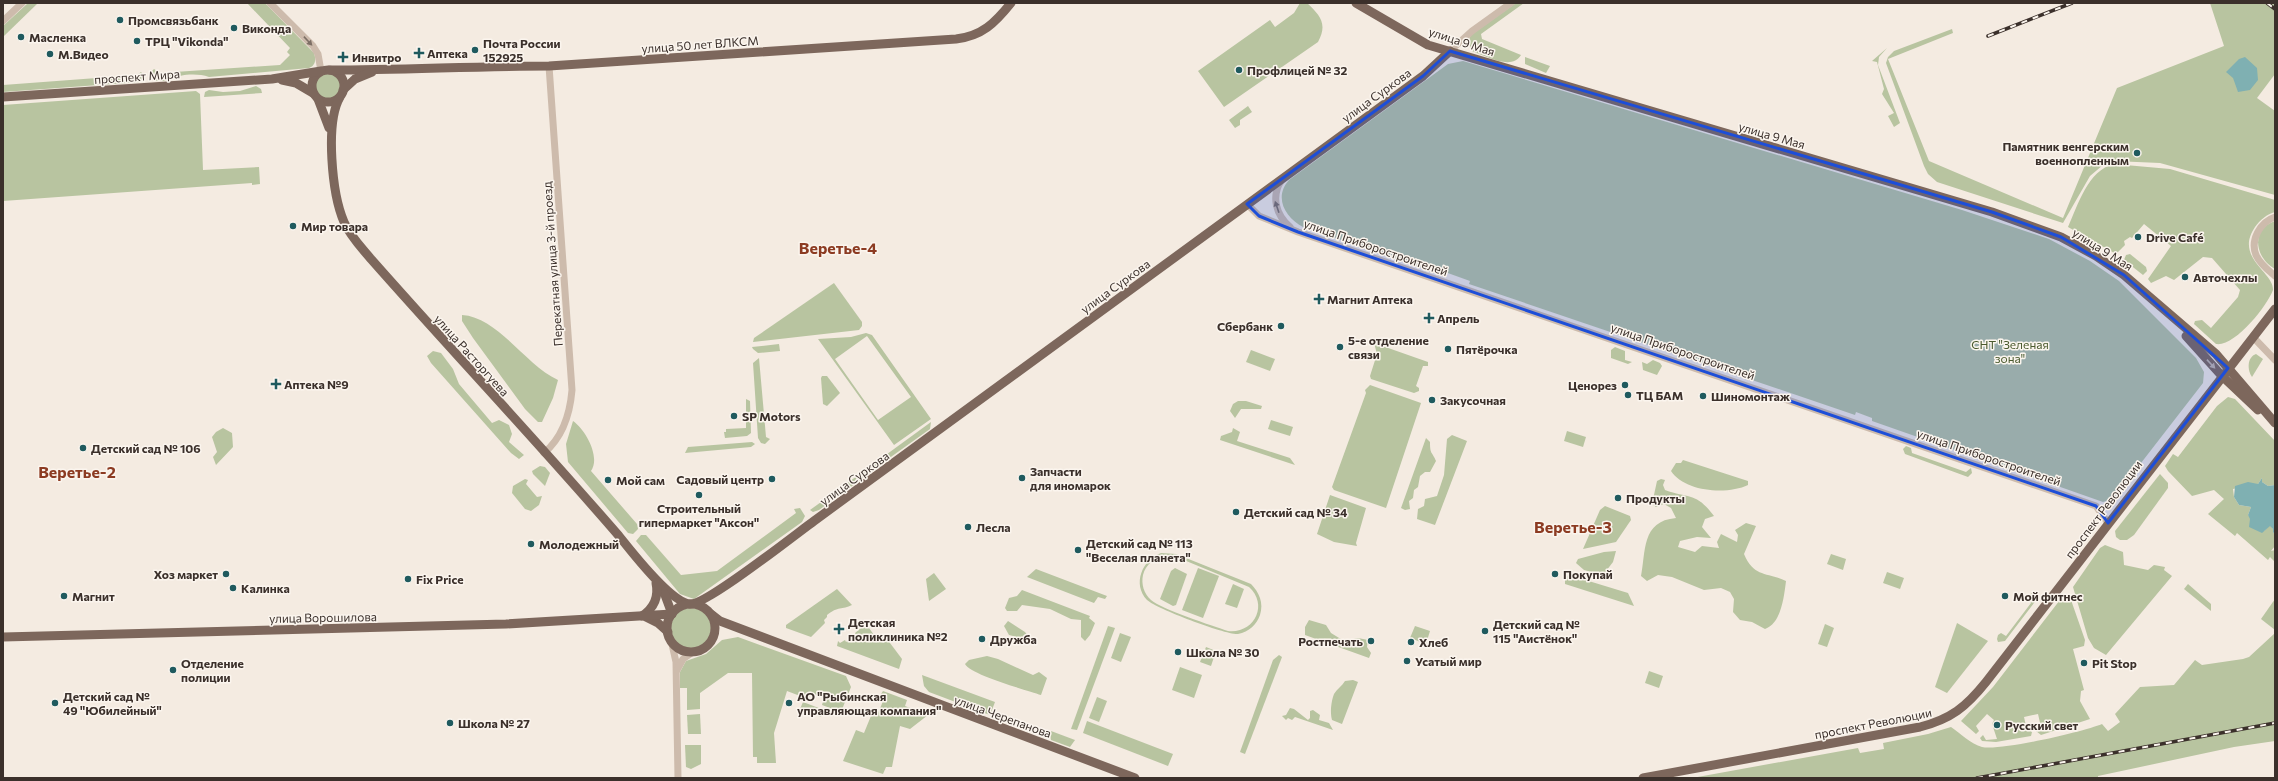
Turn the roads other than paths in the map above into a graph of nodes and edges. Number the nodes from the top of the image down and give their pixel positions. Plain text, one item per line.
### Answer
1 (22, 3) edge
2 (270, 3) edge
3 (1010, 3) edge
4 (1356, 3) edge
5 (1511, 3) edge
6 (3, 21) edge
7 (1450, 51) junction
8 (549, 66) junction
9 (325, 71) junction
10 (378, 71) junction
11 (272, 79) junction
12 (342, 93) junction
13 (316, 96) junction
14 (3, 97) edge
15 (330, 133) junction
16 (1285, 177) junction
17 (1247, 204) junction
18 (2275, 217) edge
19 (1298, 232) junction
20 (2273, 274) edge
21 (2275, 309) edge
22 (2167, 314) junction
23 (2253, 337) junction
24 (2275, 360) edge
25 (2228, 368) junction
26 (2222, 376) junction
27 (2275, 424) edge
28 (544, 453) junction
29 (2108, 523) junction
30 (646, 569) junction
31 (656, 582) junction
32 (729, 583) junction
33 (691, 604) junction
34 (672, 614) junction
35 (711, 614) junction
36 (642, 616) junction
37 (751, 633) junction
38 (669, 636) junction
39 (3, 637) edge
40 (713, 639) junction
41 (693, 652) junction
42 (676, 674) junction
43 (678, 778) edge
44 (1135, 778) edge
45 (1643, 778) edge

1 - 6 street
2 -> 9 street
3 - 8 main road, улица 50 лет ВЛКСМ
4 - 7 main road, улица 9 Мая
5 - 7 street, улица Суркова
7 - 16 main road, улица Суркова
7 - 22 main road, улица 9 Мая
8 - 10 main road, улица 50 лет ВЛКСМ
8 - 28 street, Перекатная улица 3-й проезд
9 - 10 main road, улица 50 лет ВЛКСМ
9 - 11 main road, проспект Мира
9 - 12 main road
9 - 13 main road
10 - 12 main road, улица 50 лет ВЛКСМ
11 - 13 main road, проспект Мира
11 - 14 main road, проспект Мира
12 - 13 main road, улица 50 лет ВЛКСМ
12 - 15 main road, улица Расторгуева
13 - 15 main road, улица Расторгуева
15 - 28 main road, улица Расторгуева
16 - 17 main road, улица Суркова
19 -> 16 street
17 - 19 street, улица Приборостроителей
17 - 32 main road, улица Суркова
18 - 20 street
19 - 29 street, улица Приборостроителей
21 - 23 main road, проспект Революции
22 - 25 main road, улица 9 Мая
22 -> 26 main road, улица 9 Мая
23 - 24 street
23 - 25 main road, проспект Революции
25 - 26 main road, проспект Революции
25 - 27 main road, улица 9 Мая
26 - 27 main road, улица 9 Мая
26 - 29 main road, проспект Революции
28 - 30 main road, улица Расторгуева
29 - 45 main road, проспект Революции
30 - 31 main road, улица Расторгуева
30 - 33 main road, улица Расторгуева
31 - 34 main road, улица Расторгуева
31 - 36 main road
32 - 33 main road, улица Суркова
32 - 35 main road, улица Суркова
33 - 34 main road
33 - 35 main road
34 - 36 main road, улица Ворошилова
34 - 38 main road
35 - 37 main road, улица Черепанова
35 - 40 main road
36 - 38 main road, улица Ворошилова
36 - 39 main road, улица Ворошилова
37 - 40 main road, улица Черепанова
37 - 44 main road, улица Черепанова
38 - 41 main road
38 - 42 street
40 - 41 main road
41 - 42 street
42 - 43 street

